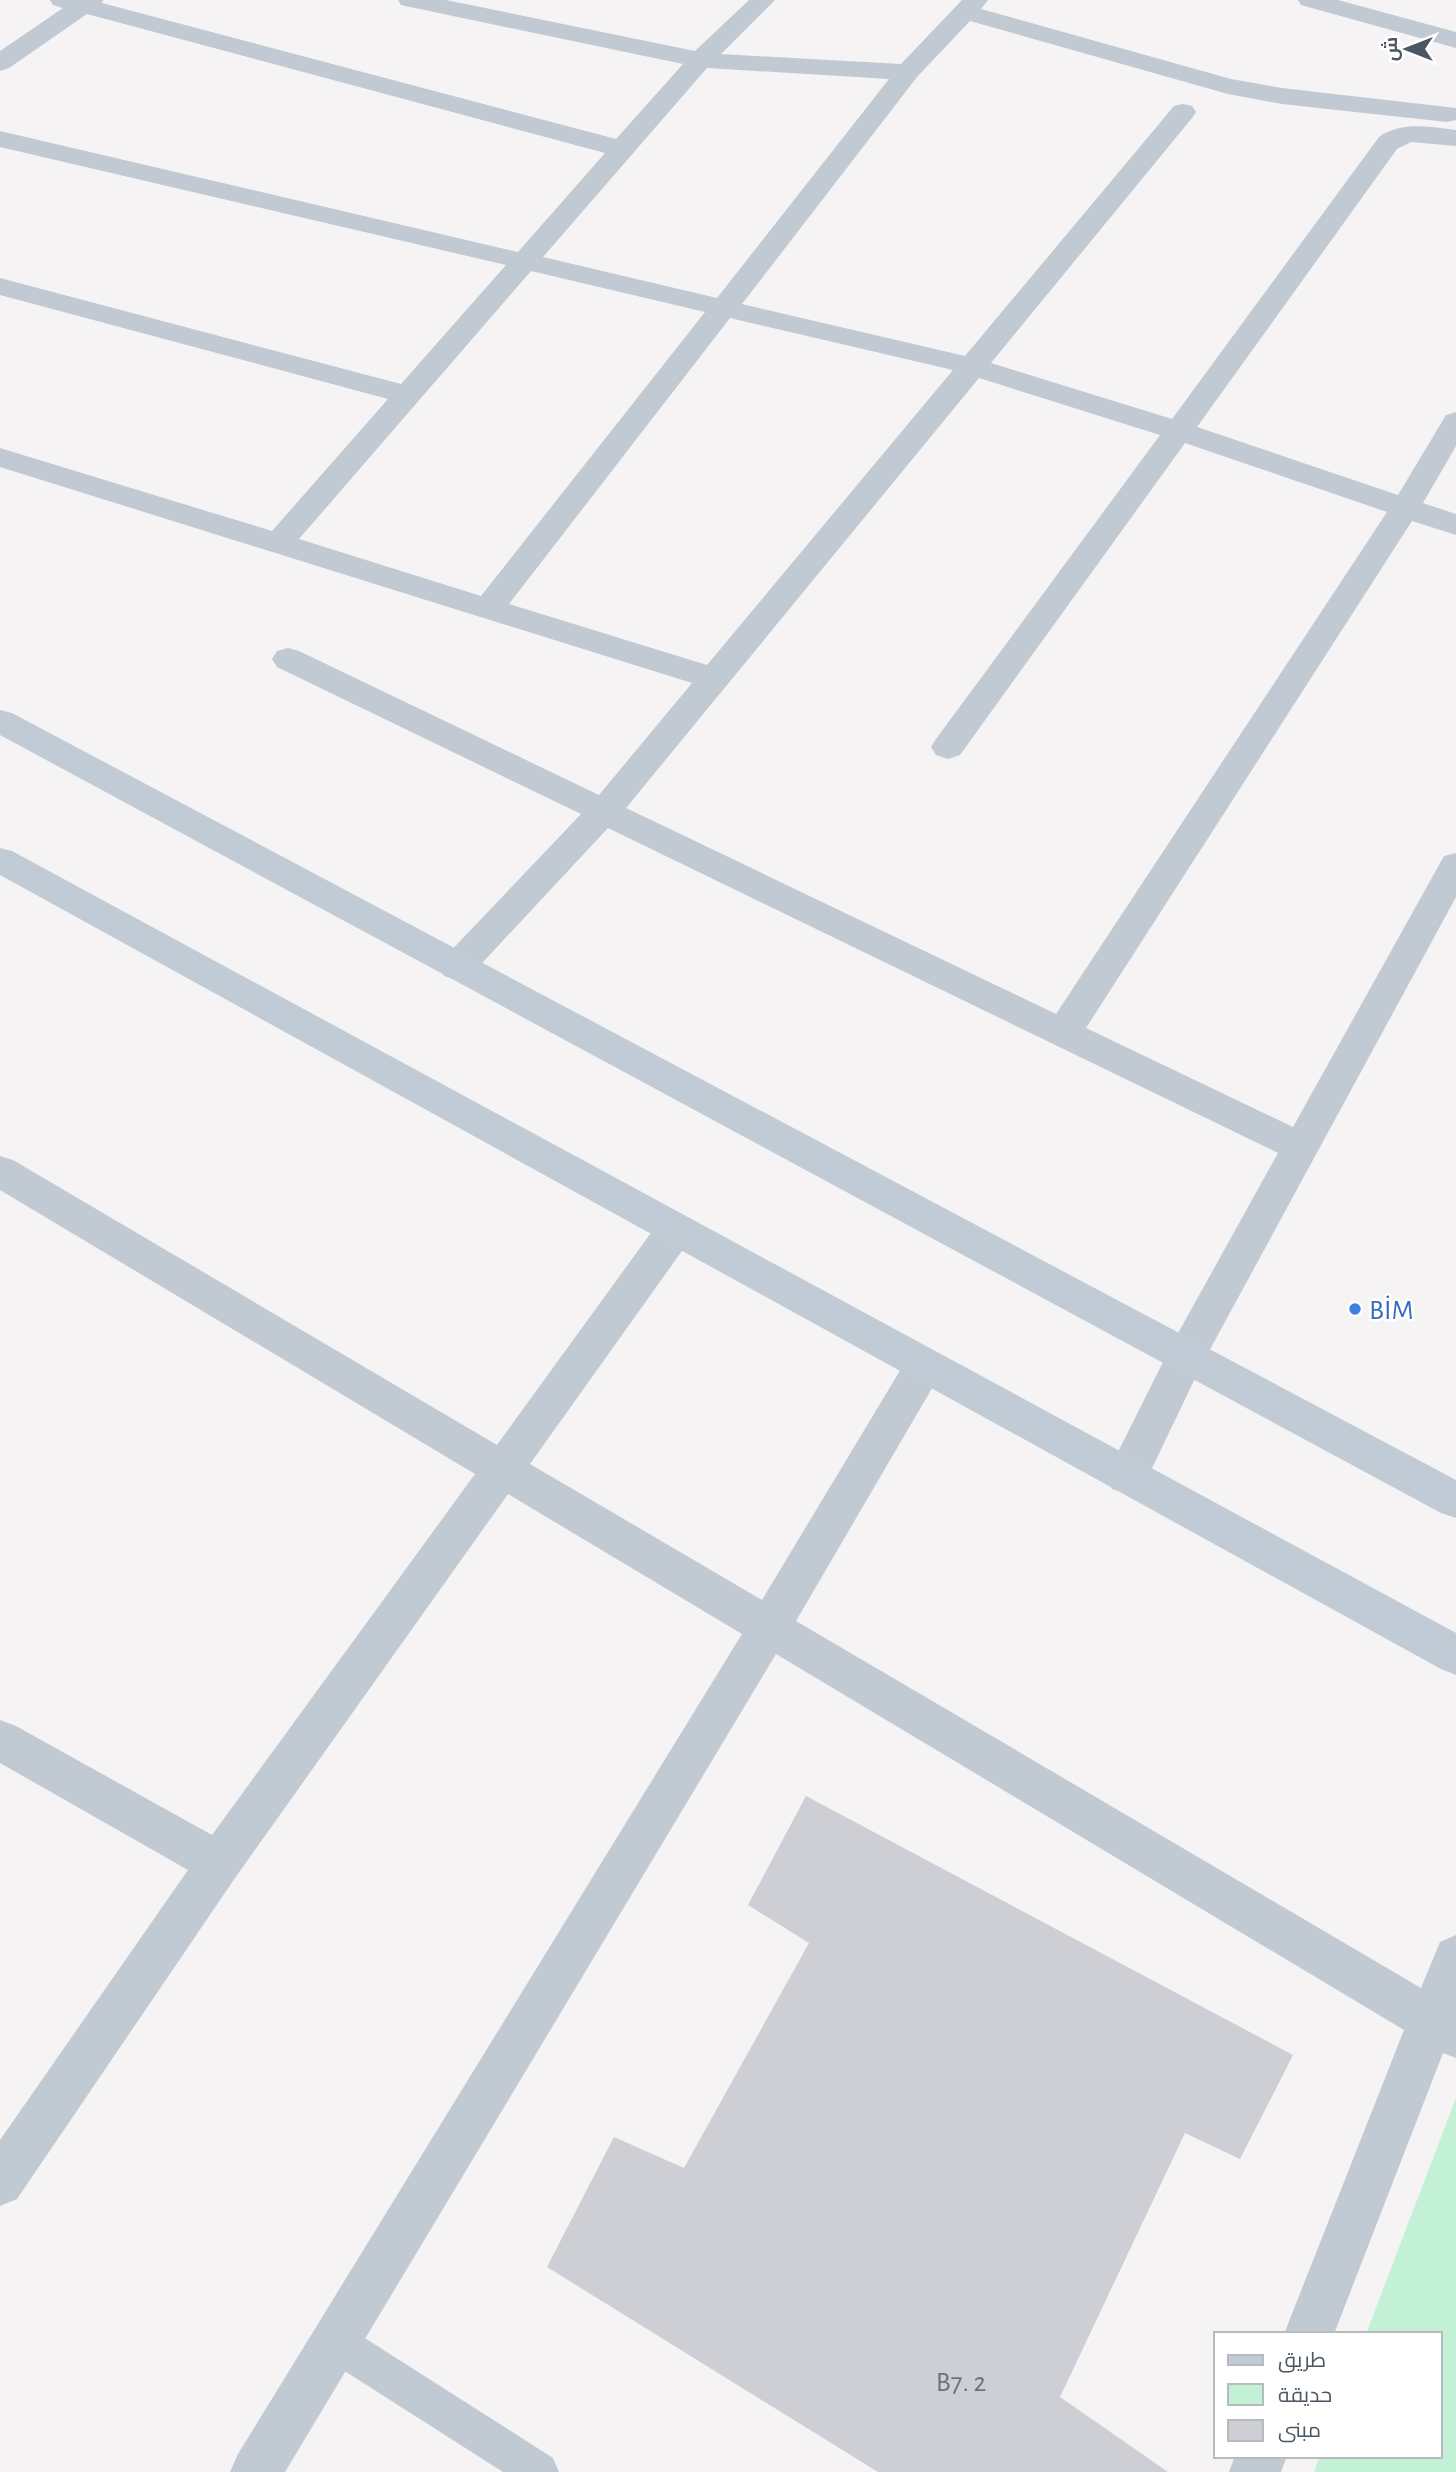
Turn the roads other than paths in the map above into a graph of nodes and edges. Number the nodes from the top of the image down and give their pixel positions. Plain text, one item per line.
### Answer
1 (410, 0) edge
2 (549, 0) edge
3 (763, 0) edge
4 (1310, 0) edge
5 (78, 2) edge
6 (970, 6) edge
7 (523, 23) junction
8 (1456, 40) edge
9 (699, 60) junction
10 (0, 62) edge
11 (908, 72) junction
12 (1183, 112) dead end
13 (1456, 115) edge
14 (1456, 138) edge
15 (0, 139) edge
16 (622, 149) junction
17 (522, 263) junction
18 (0, 286) edge
19 (724, 307) junction
20 (972, 366) junction
21 (407, 395) junction
22 (1456, 421) edge
23 (1180, 430) junction
24 (0, 457) edge
25 (1405, 508) junction
26 (1456, 525) edge
27 (278, 544) junction
28 (488, 609) junction
29 (288, 659) dead end
30 (714, 679) junction
31 (0, 721) edge
32 (948, 747) dead end
33 (604, 811) junction
34 (0, 860) edge
35 (1456, 866) edge
36 (457, 967) junction
37 (1063, 1033) junction
38 (1302, 1148) junction
39 (3, 1178) edge
40 (675, 1230) junction
41 (1186, 1356) junction
42 (924, 1366) junction
43 (503, 1472) junction
44 (1127, 1476) junction
45 (1456, 1500) edge
46 (768, 1629) junction
47 (1456, 1655) edge
48 (0, 1740) edge
49 (219, 1863) junction
50 (1456, 1958) edge
51 (1443, 2028) edge
52 (0, 2182) edge
53 (1310, 2332) edge
54 (335, 2342) junction
55 (256, 2472) edge
56 (538, 2472) edge

1 - 7 street
2 - 7 street
3 - 9 street
4 - 8 street
5 - 10 street
5 - 16 street
6 - 11 street
6 - 13 street
7 - 9 street
9 - 11 street
9 - 16 street
11 - 19 street
12 - 20 street
14 - 23 street
15 - 17 street
16 - 17 street
17 - 19 street
17 - 21 street
18 - 21 street
19 - 20 street
19 - 28 street
20 - 23 street
20 - 30 street
21 - 27 street
22 - 25 street
23 - 25 street
23 - 32 street
24 - 27 street
25 - 26 street
25 - 37 street
27 - 28 street
28 - 30 street
29 - 33 street
30 - 33 street
31 - 36 street
33 - 36 street
33 - 37 street
34 - 40 street
35 - 38 street
36 - 41 street
37 - 38 street
38 - 41 street
39 - 43 street
40 - 42 street
40 - 43 street
41 - 44 street
41 - 45 street
42 - 44 street
42 - 46 street
43 - 46 street
43 - 49 street
44 - 47 street
46 - 51 street
46 - 54 street
48 - 49 street
49 - 52 street
50 - 51 street
51 - 53 street
54 - 55 street
54 - 56 lane

